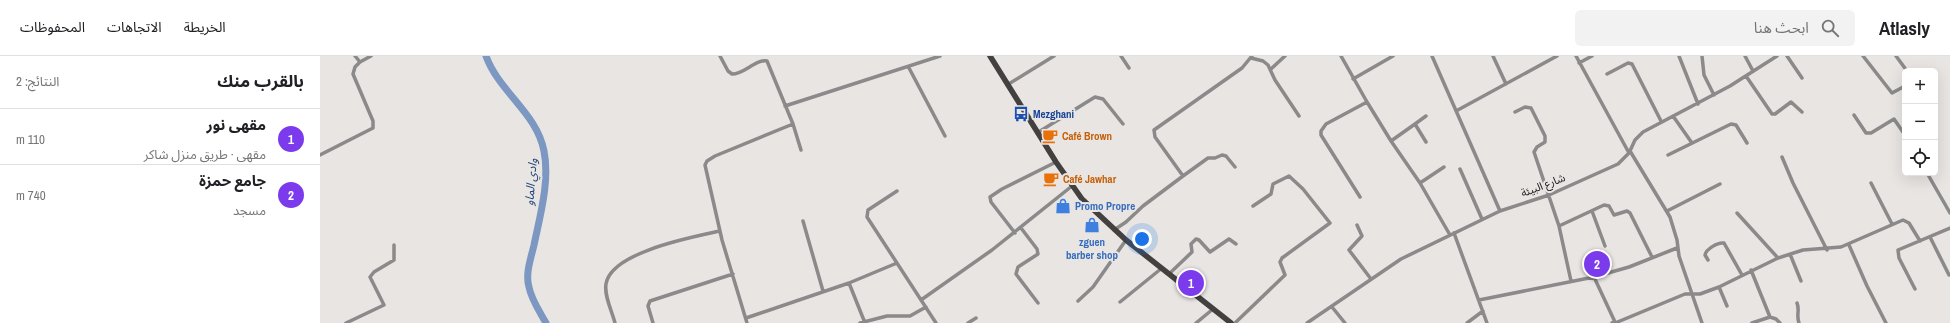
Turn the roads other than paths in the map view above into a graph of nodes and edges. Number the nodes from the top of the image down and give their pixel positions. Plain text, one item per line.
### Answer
1 (355, 56) edge
2 (371, 56) edge
3 (720, 56) edge
4 (940, 56) edge
5 (990, 56) edge
6 (1054, 56) edge
7 (1121, 56) edge
8 (1285, 56) edge
9 (1341, 56) edge
10 (1393, 56) edge
11 (1432, 56) edge
12 (1493, 56) edge
13 (1557, 56) edge
14 (1576, 56) edge
15 (1592, 56) edge
16 (1679, 56) edge
17 (1702, 56) edge
18 (1745, 56) edge
19 (1777, 56) edge
20 (1787, 56) edge
21 (1864, 56) edge
22 (1896, 56) edge
23 (1252, 57) edge
24 (360, 62) junction
25 (1579, 63) junction
26 (909, 68) junction
27 (1129, 68) dead end
28 (1905, 68) edge
29 (1271, 69) junction
30 (1753, 71) junction
31 (1607, 74) dead end
32 (1746, 76) junction
33 (1802, 78) dead end
34 (1353, 79) junction
35 (1506, 84) junction
36 (1007, 85) junction
37 (1902, 88) edge
38 (1714, 95) junction
39 (1367, 102) junction
40 (1698, 104) junction
41 (785, 106) junction
42 (1456, 111) junction
43 (1515, 112) dead end
44 (1802, 112) dead end
45 (1854, 115) dead end
46 (1299, 116) dead end
47 (1426, 116) dead end
48 (1673, 116) junction
49 (1661, 122) junction
50 (793, 124) junction
51 (1123, 124) dead end
52 (1415, 124) junction
53 (1902, 131) edge
54 (1037, 133) junction
55 (945, 136) dead end
56 (1391, 141) junction
57 (1426, 142) dead end
58 (1692, 143) junction
59 (1747, 143) dead end
60 (801, 150) dead end
61 (1630, 152) junction
62 (320, 155) edge
63 (1668, 155) dead end
64 (1782, 157) dead end
65 (1056, 162) junction
66 (1235, 167) dead end
67 (1444, 167) dead end
68 (1460, 169) dead end
69 (1183, 176) junction
70 (1929, 176) edge
71 (1420, 183) junction
72 (1871, 183) dead end
73 (1720, 184) dead end
74 (1072, 186) junction
75 (897, 191) dead end
76 (1549, 195) junction
77 (1360, 197) dead end
78 (1253, 206) dead end
79 (1592, 210) junction
80 (1500, 211) junction
81 (1667, 211) junction
82 (1737, 212) dead end
83 (1950, 213) edge
84 (1482, 219) junction
85 (803, 220) dead end
86 (1892, 224) junction
87 (1357, 225) dead end
88 (1559, 226) junction
89 (1021, 228) junction
90 (1950, 228) edge
91 (1114, 230) junction
92 (720, 231) junction
93 (1015, 233) junction
94 (1454, 233) junction
95 (1450, 235) junction
96 (1930, 237) junction
97 (1126, 240) junction
98 (1920, 241) junction
99 (1236, 244) dead end
100 (394, 245) dead end
101 (1849, 245) junction
102 (1605, 246) dead end
103 (1677, 248) junction
104 (1827, 250) junction
105 (1790, 254) junction
106 (1652, 257) junction
107 (1778, 258) junction
108 (1708, 260) dead end
109 (897, 263) junction
110 (1162, 268) junction
111 (1751, 270) junction
112 (732, 274) junction
113 (1169, 274) junction
114 (1742, 274) junction
115 (1949, 275) dead end
116 (1594, 277) junction
117 (1371, 279) junction
118 (1571, 281) junction
119 (1800, 281) dead end
120 (848, 283) junction
121 (1719, 287) junction
122 (1915, 289) dead end
123 (823, 291) junction
124 (1692, 293) junction
125 (921, 300) junction
126 (1479, 300) junction
127 (1078, 301) dead end
128 (1120, 302) dead end
129 (1038, 303) dead end
130 (1797, 303) dead end
131 (1727, 306) dead end
132 (926, 307) junction
133 (1332, 307) junction
134 (1213, 309) junction
135 (1483, 311) junction
136 (746, 318) junction
137 (976, 318) dead end
138 (1770, 318) junction
139 (346, 323) edge
140 (615, 323) edge
141 (653, 323) edge
142 (747, 323) edge
143 (863, 323) edge
144 (936, 323) edge
145 (968, 323) edge
146 (1196, 323) edge
147 (1231, 323) edge
148 (1235, 323) edge
149 (1307, 323) edge
150 (1345, 323) edge
151 (1466, 323) edge
152 (1487, 323) edge
153 (1614, 323) edge
154 (1702, 323) edge
155 (1752, 323) edge
156 (1780, 323) edge
157 (1799, 323) edge
158 (1886, 323) edge

1 - 24 street
2 - 24 street
3 - 41 street
4 - 26 street
5 - 36 main road
6 - 36 street
7 - 27 street
8 - 29 street
9 - 34 street
10 - 34 street
11 - 42 street
12 - 35 street
13 - 35 street
14 - 25 street
15 - 25 street
16 - 40 street
17 - 38 street
18 - 30 street
19 - 30 street, شارع البيئة
20 - 33 street
21 - 37 street
22 - 28 street
23 - 29 street
23 - 69 street
24 - 62 street
25 - 61 street
26 - 41 street
26 - 55 street
29 - 46 street
30 - 32 street, شارع البيئة
31 - 49 street
32 - 38 street, شارع البيئة
32 - 44 street
34 - 39 street
35 - 42 street
36 - 54 main road
38 - 40 street, شارع البيئة
39 - 56 street
39 - 77 street
40 - 48 street, شارع البيئة
41 - 50 street
42 - 80 street
43 - 76 street
45 - 53 street
47 - 52 street
48 - 49 street, شارع البيئة
48 - 58 street
49 - 61 street, شارع البيئة
50 - 60 street
50 - 92 street
51 - 54 street
52 - 56 street
52 - 57 street
54 - 65 main road
56 - 71 street
58 - 59 street
58 - 63 street
61 - 76 street, شارع البيئة
61 - 81 street
64 - 104 street
65 - 74 main road
65 - 93 street
66 - 69 street
67 - 71 street
68 - 84 street
69 - 91 street
70 - 83 street
71 - 95 street
72 - 86 street
73 - 81 street
74 - 89 street
74 - 91 main road
75 - 109 street
76 - 80 street, شارع البيئة
76 - 88 street
78 - 148 street
79 - 88 street
79 - 102 street
79 - 106 street
80 - 84 street, شارع البيئة
81 - 103 street
82 - 107 street
84 - 94 street, شارع البيئة
85 - 123 street
86 - 98 street
86 - 101 street
87 - 117 street
88 - 118 street
89 - 93 street
89 - 129 street
90 - 96 street
91 - 97 main road
92 - 112 street
92 - 140 street
93 - 125 street
94 - 95 street, شارع البيئة
94 - 126 street
95 - 117 street, شارع البيئة
96 - 98 street
96 - 115 street
97 - 110 main road
97 - 127 street
98 - 122 street
99 - 113 street
100 - 139 street
101 - 104 street
101 - 158 street
103 - 106 street
103 - 124 street
104 - 105 street
105 - 107 street
105 - 119 street
106 - 116 street
107 - 111 street
108 - 114 street
109 - 120 street
109 - 125 street
110 - 113 main road
110 - 128 street
111 - 114 street
111 - 138 street
112 - 136 street
112 - 141 street
113 - 134 main road
114 - 121 street
116 - 118 street
116 - 153 street
117 - 133 street, شارع البيئة
118 - 126 street
120 - 123 street
120 - 143 street
121 - 124 street
121 - 131 street
123 - 136 street
124 - 153 street
124 - 154 street
125 - 132 street
126 - 135 street
130 - 157 street
132 - 143 street
132 - 144 street
133 - 149 street, شارع البيئة
133 - 150 street
134 - 146 street
134 - 147 main road
135 - 151 street
135 - 152 street
136 - 142 street
137 - 145 street
138 - 155 street
138 - 156 street

